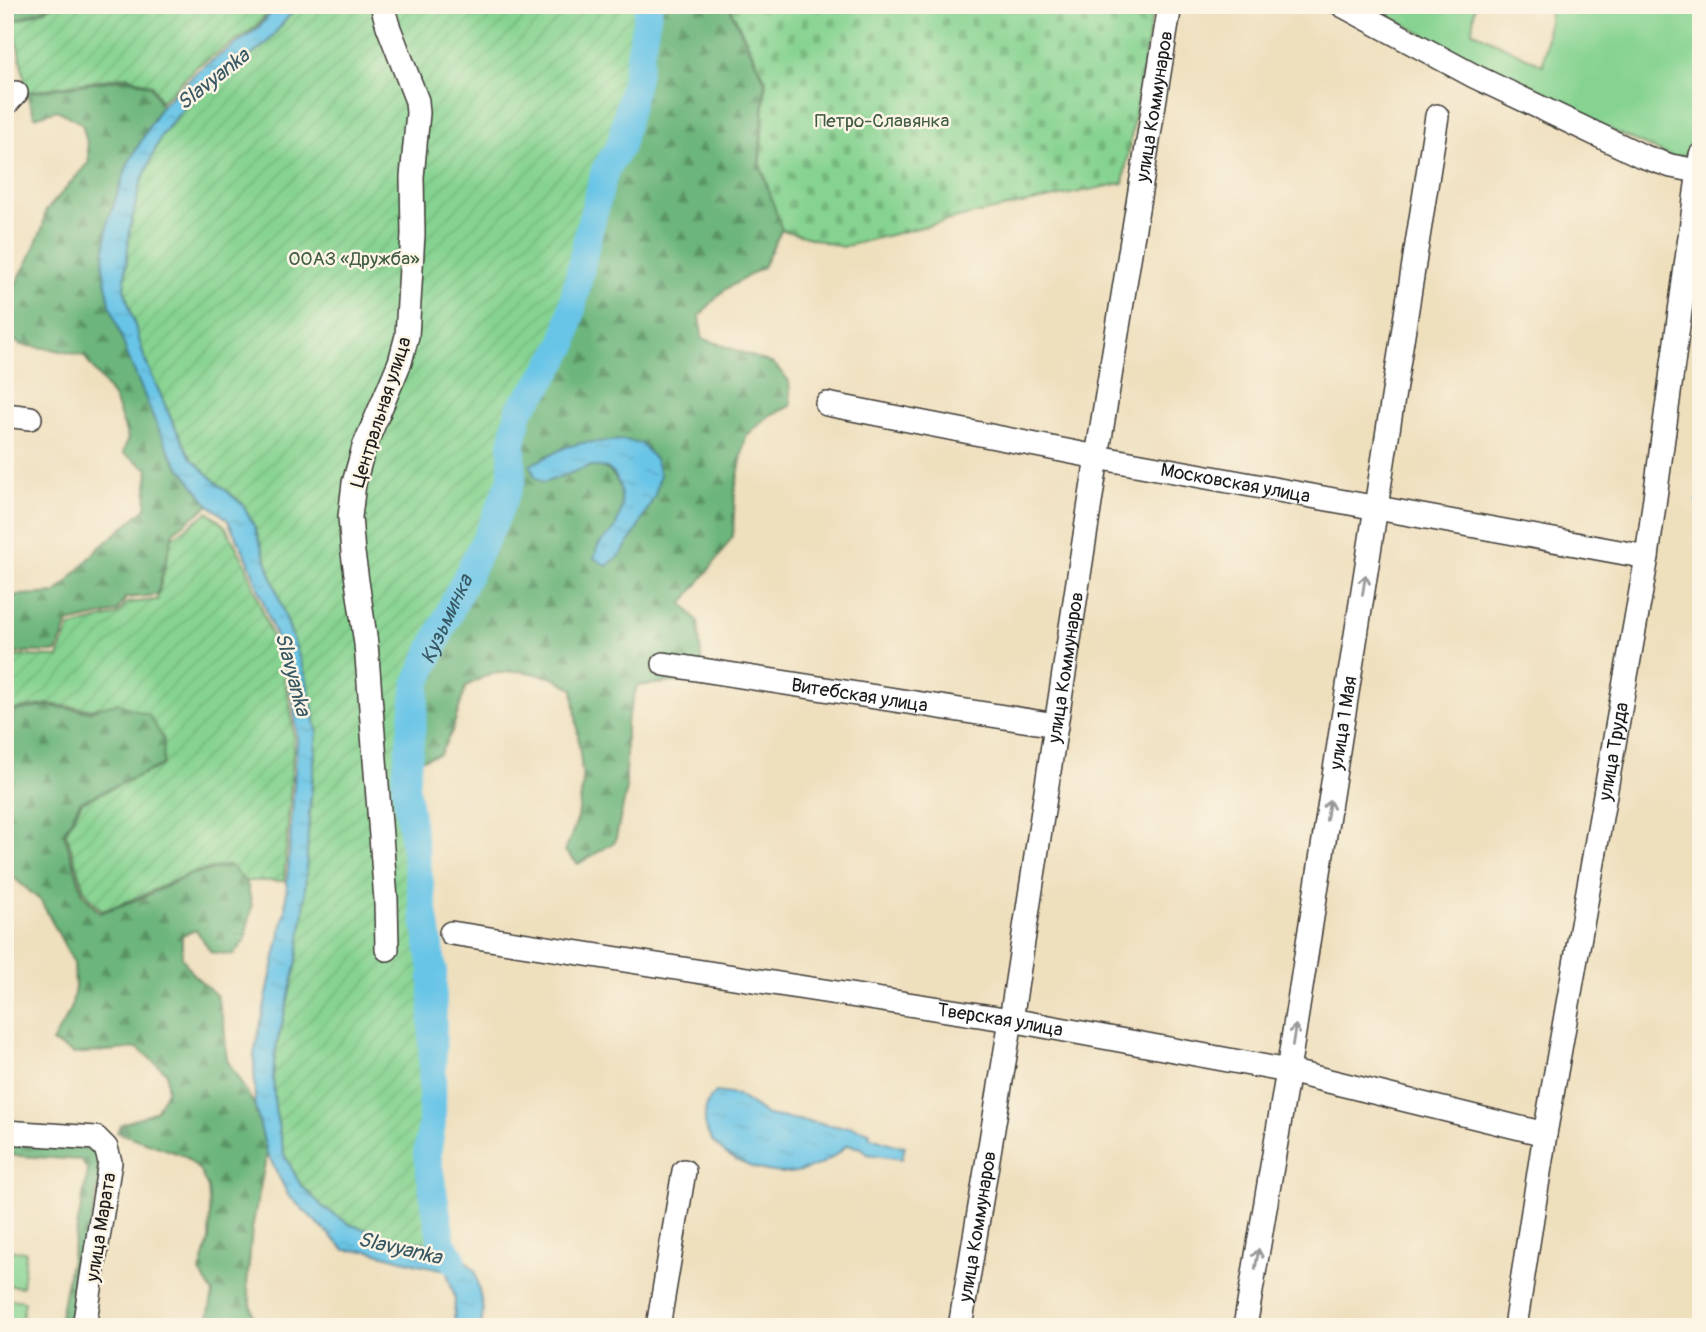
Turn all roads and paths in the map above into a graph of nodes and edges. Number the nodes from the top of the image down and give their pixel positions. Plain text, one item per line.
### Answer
1 (382, 5) edge
2 (1170, 5) edge
3 (1342, 5) edge
4 (1437, 116) dead end
5 (1700, 163) edge
6 (827, 404) dead end
7 (5, 415) edge
8 (30, 418) dead end
9 (1097, 457) junction
10 (1376, 508) junction
11 (1647, 557) junction
12 (664, 664) dead end
13 (1056, 725) junction
14 (451, 933) dead end
15 (387, 949) dead end
16 (1011, 1020) junction
17 (1288, 1071) junction
18 (5, 1132) edge
19 (1545, 1133) junction
20 (684, 1171) dead end
21 (84, 1327) edge
22 (658, 1327) edge
23 (961, 1327) edge
24 (1245, 1327) edge
25 (1515, 1327) edge

1 - 15 street, Центральная улица
2 - 9 street, улица Коммунаров
3 - 5 street
4 - 10 street, улица 1 Мая
5 - 11 street, улица Труда
6 - 9 street, Московская улица
7 - 8 street
9 - 10 street, Московская улица
9 - 13 street, улица Коммунаров
10 - 11 street, Московская улица
17 -> 10 street, улица 1 Мая
11 - 19 street, улица Труда
12 - 13 street, Витебская улица
13 - 16 street, улица Коммунаров
14 - 16 street, Тверская улица
16 - 17 street, Тверская улица
16 - 23 street, улица Коммунаров
17 - 19 street, Тверская улица
24 -> 17 street, улица 1 Мая
18 - 21 street, улица Марата
19 - 25 street, улица Труда
20 - 22 street

